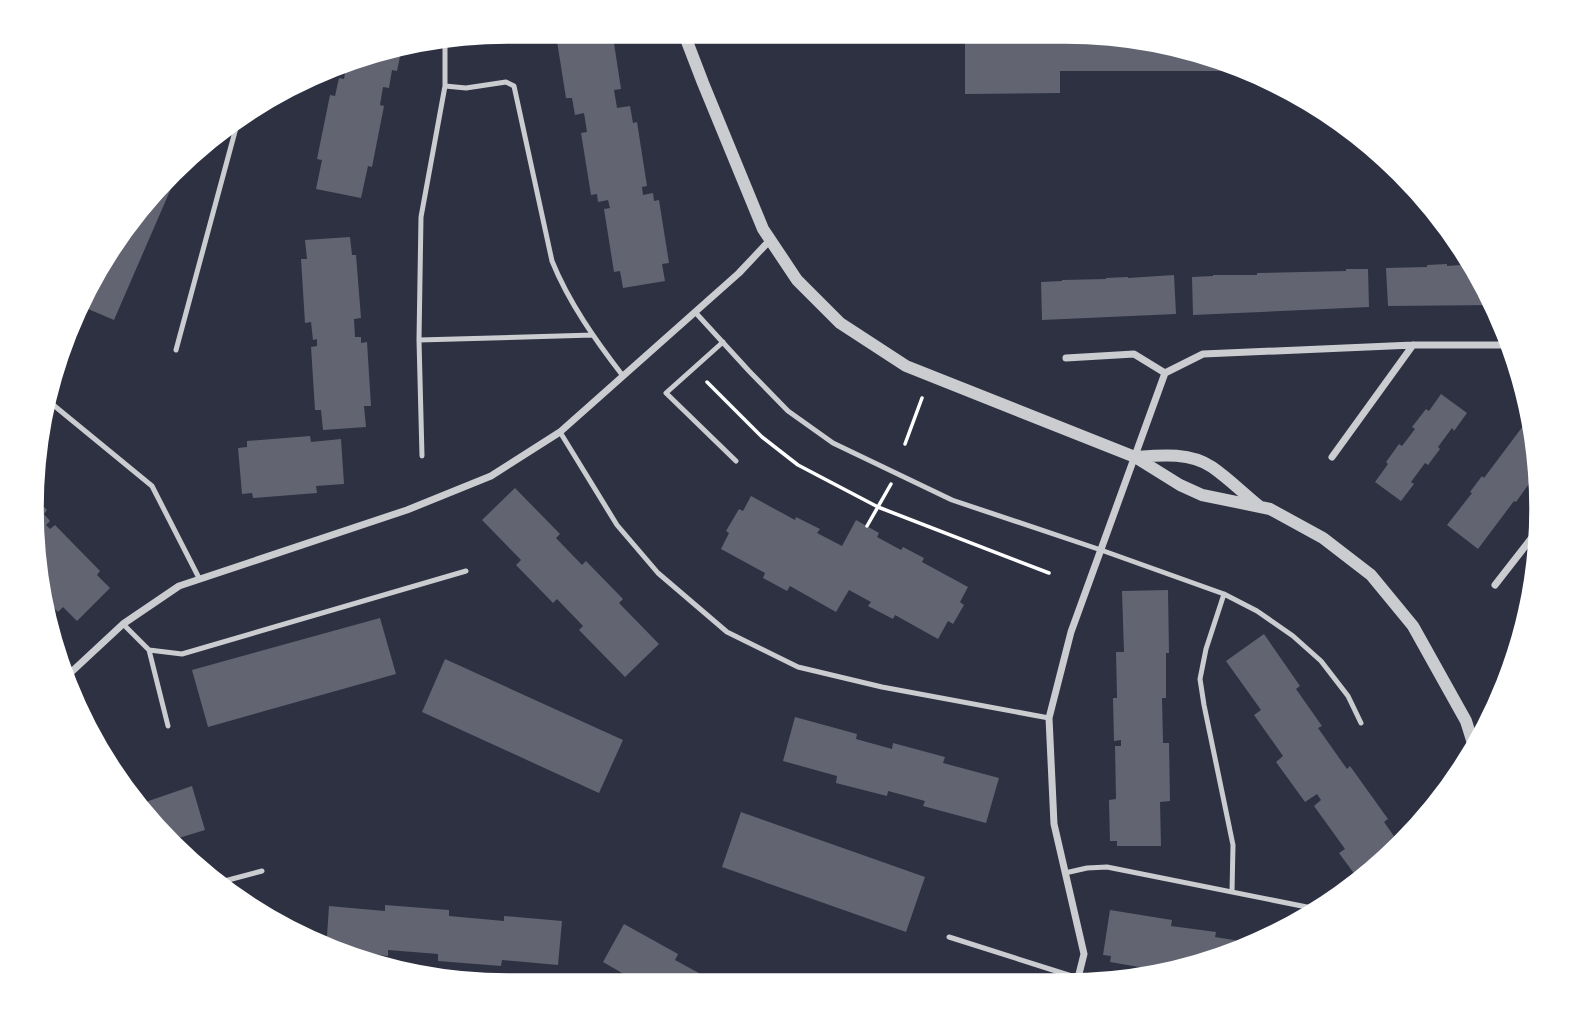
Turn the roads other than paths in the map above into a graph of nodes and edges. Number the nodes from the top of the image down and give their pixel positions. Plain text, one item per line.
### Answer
1 (688, 42) edge
2 (445, 46) edge
3 (445, 86) junction
4 (235, 131) edge
5 (770, 240) junction
6 (695, 312) junction
7 (593, 335) junction
8 (419, 340) junction
9 (723, 342) junction
10 (1413, 345) junction
11 (1501, 345) edge
12 (176, 350) dead end
13 (1066, 358) dead end
14 (1165, 373) junction
15 (623, 376) junction
16 (54, 406) edge
17 (560, 432) junction
18 (422, 456) dead end
19 (1135, 457) junction
20 (1332, 457) dead end
21 (736, 461) dead end
22 (1260, 507) junction
23 (1530, 540) edge
24 (1101, 550) junction
25 (466, 570) dead end
26 (199, 578) junction
27 (1495, 585) dead end
28 (1224, 594) junction
29 (123, 624) junction
30 (149, 650) junction
31 (72, 671) edge
32 (1049, 718) junction
33 (1361, 723) dead end
34 (169, 726) dead end
35 (1471, 738) edge
36 (262, 871) dead end
37 (1065, 873) junction
38 (227, 880) edge
39 (1232, 892) junction
40 (1307, 907) edge
41 (949, 937) dead end
42 (1057, 975) edge
43 (1079, 975) edge

1 - 5 street
2 - 3 lane
3 - 7 lane
3 - 8 lane
4 - 12 lane
5 - 6 street
5 - 19 street
6 - 9 lane
6 - 15 street
7 - 8 lane
7 - 15 lane
8 - 18 lane
9 - 21 lane
9 - 24 lane
10 - 11 street
10 - 14 street
10 - 20 street
13 - 14 street
14 - 19 street
15 - 17 street
16 - 26 lane
17 - 26 street
17 - 32 lane
19 - 22 street
19 - 22 street
19 - 24 street
22 - 35 street
23 - 27 street
24 - 28 lane
24 - 32 street
25 - 30 lane
26 - 29 street
28 - 33 lane
28 - 39 lane
29 - 30 lane
29 - 31 street
30 - 34 lane
32 - 37 street
36 - 38 lane
37 - 39 lane
37 - 43 street
39 - 40 lane
41 - 42 lane

